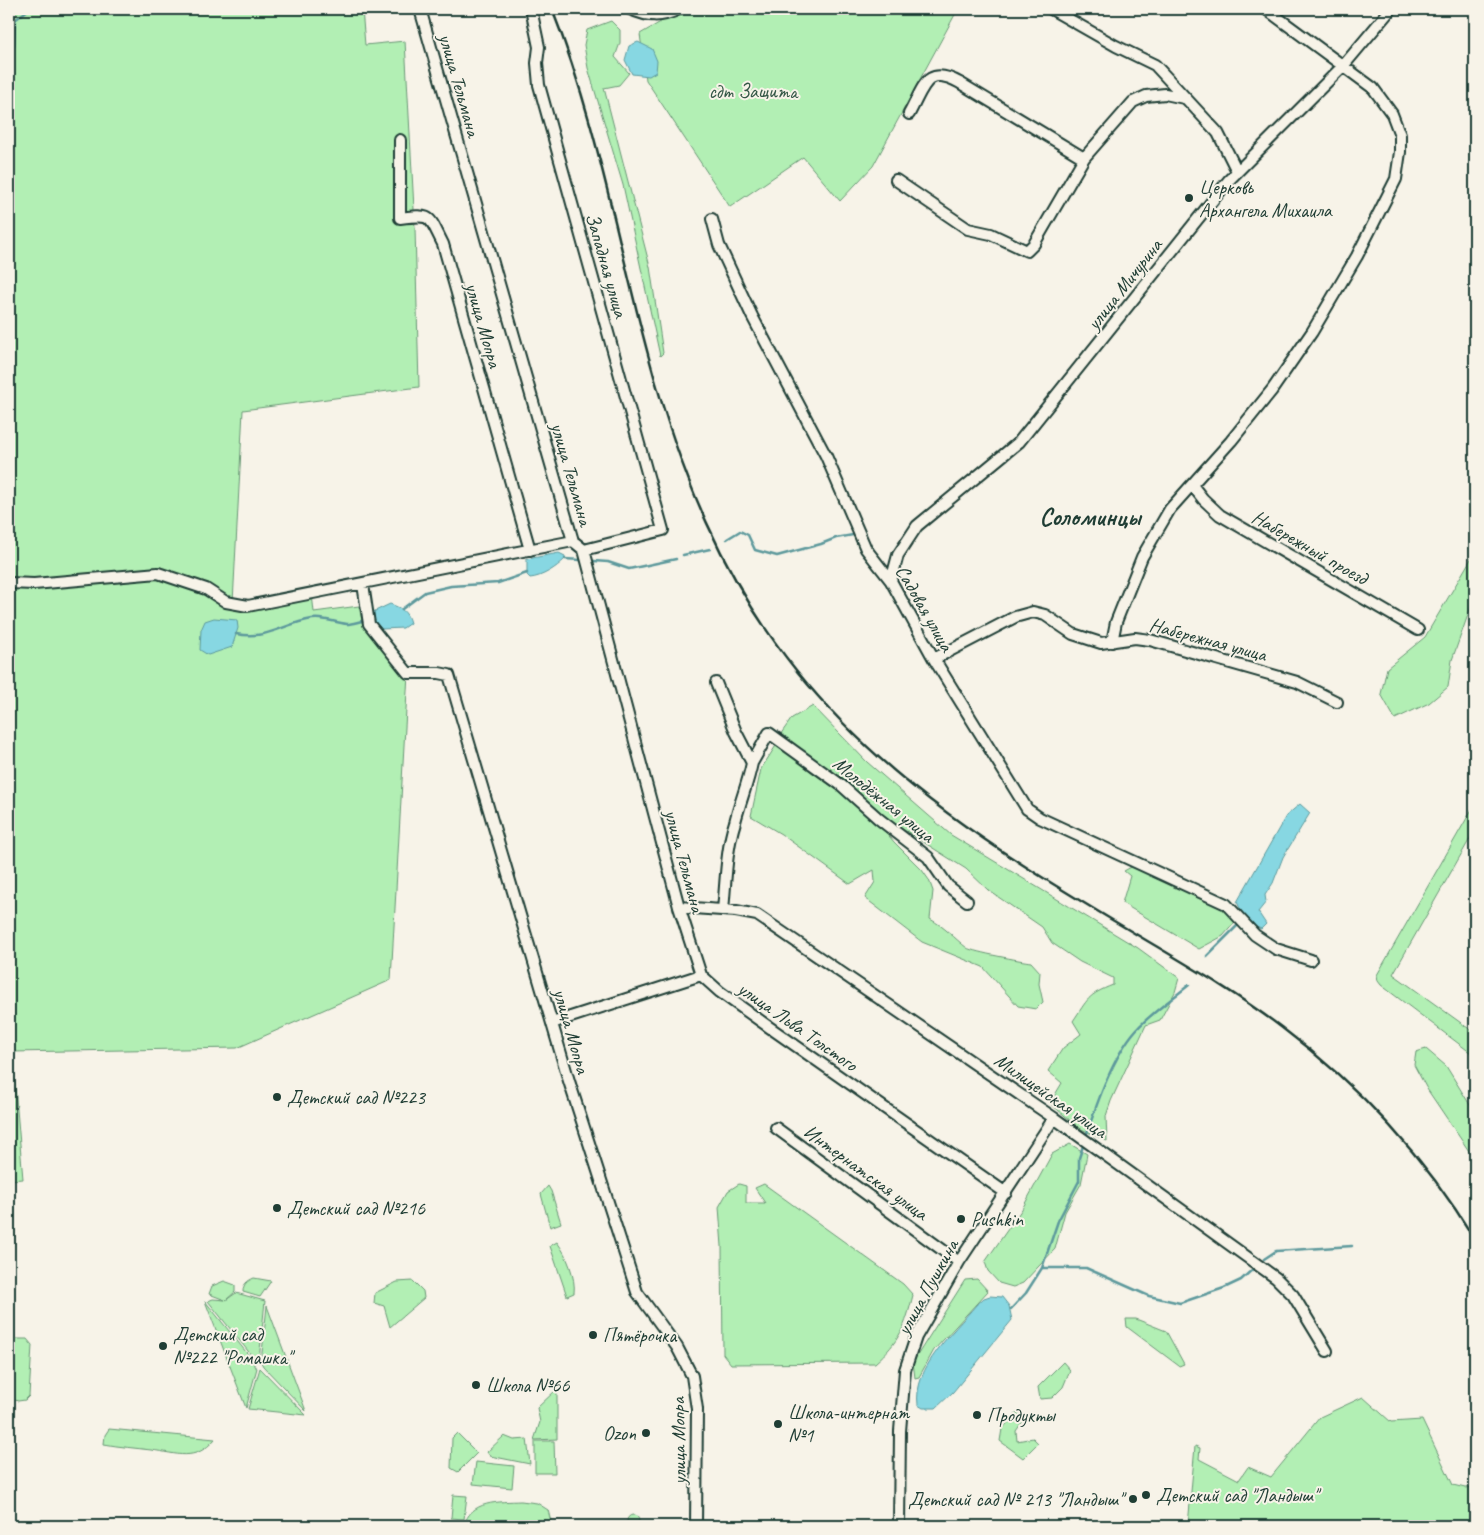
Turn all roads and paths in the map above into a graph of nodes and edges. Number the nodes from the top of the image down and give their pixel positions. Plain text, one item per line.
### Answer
1 (420, 9) edge
2 (531, 9) edge
3 (630, 9) edge
4 (679, 9) edge
5 (1051, 9) edge
6 (1266, 9) edge
7 (1391, 9) edge
8 (1344, 65) junction
9 (1184, 98) junction
10 (909, 114) dead end
11 (400, 140) dead end
12 (1084, 158) junction
13 (1238, 171) junction
14 (896, 180) dead end
15 (712, 219) dead end
16 (1192, 485) junction
17 (573, 541) junction
18 (530, 550) junction
19 (584, 550) junction
20 (892, 581) junction
21 (9, 583) edge
22 (363, 584) junction
23 (1418, 630) dead end
24 (1112, 642) junction
25 (934, 659) junction
26 (716, 683) dead end
27 (1337, 702) dead end
28 (752, 763) junction
29 (967, 901) dead end
30 (679, 907) junction
31 (723, 910) junction
32 (1311, 960) dead end
33 (701, 975) junction
34 (552, 1023) junction
35 (1054, 1118) junction
36 (776, 1128) dead end
37 (1006, 1193) junction
38 (960, 1262) junction
39 (1328, 1351) dead end
40 (696, 1526) edge
41 (899, 1526) edge

1 - 17 street, улица Тельмана
2 - 19 street, Западная улица
3 - 4 street
5 - 9 street
6 - 8 street
7 - 8 street, улица Мичурина
8 - 13 street, улица Мичурина
8 - 16 street
9 - 12 street
9 - 13 street
10 - 12 street
11 - 18 street, улица Мопра
12 - 14 street
13 - 20 street, улица Мичурина
15 - 20 street, Садовая улица
16 - 23 street, Набережный проезд
16 - 24 street
17 - 18 street
17 - 19 street, улица Тельмана
18 - 22 street
19 - 30 street, улица Тельмана
20 - 25 street, Садовая улица
21 - 22 street
22 - 34 street, улица Мопра
24 - 25 street, Набережная улица
24 - 27 street, Набережная улица
25 - 32 street, Садовая улица
26 - 28 street
28 - 29 street, Молодёжная улица
28 - 31 street
30 - 31 street, Милицейская улица
30 - 33 street, улица Тельмана
31 - 35 street, Милицейская улица
33 - 34 street
33 - 37 street, улица Льва Толстого
34 - 40 street, улица Мопра
35 - 37 street, улица Пушкина
35 - 39 street, Милицейская улица
36 - 38 street, Интернатская улица
37 - 38 street, улица Пушкина
38 - 41 street, улица Пушкина

